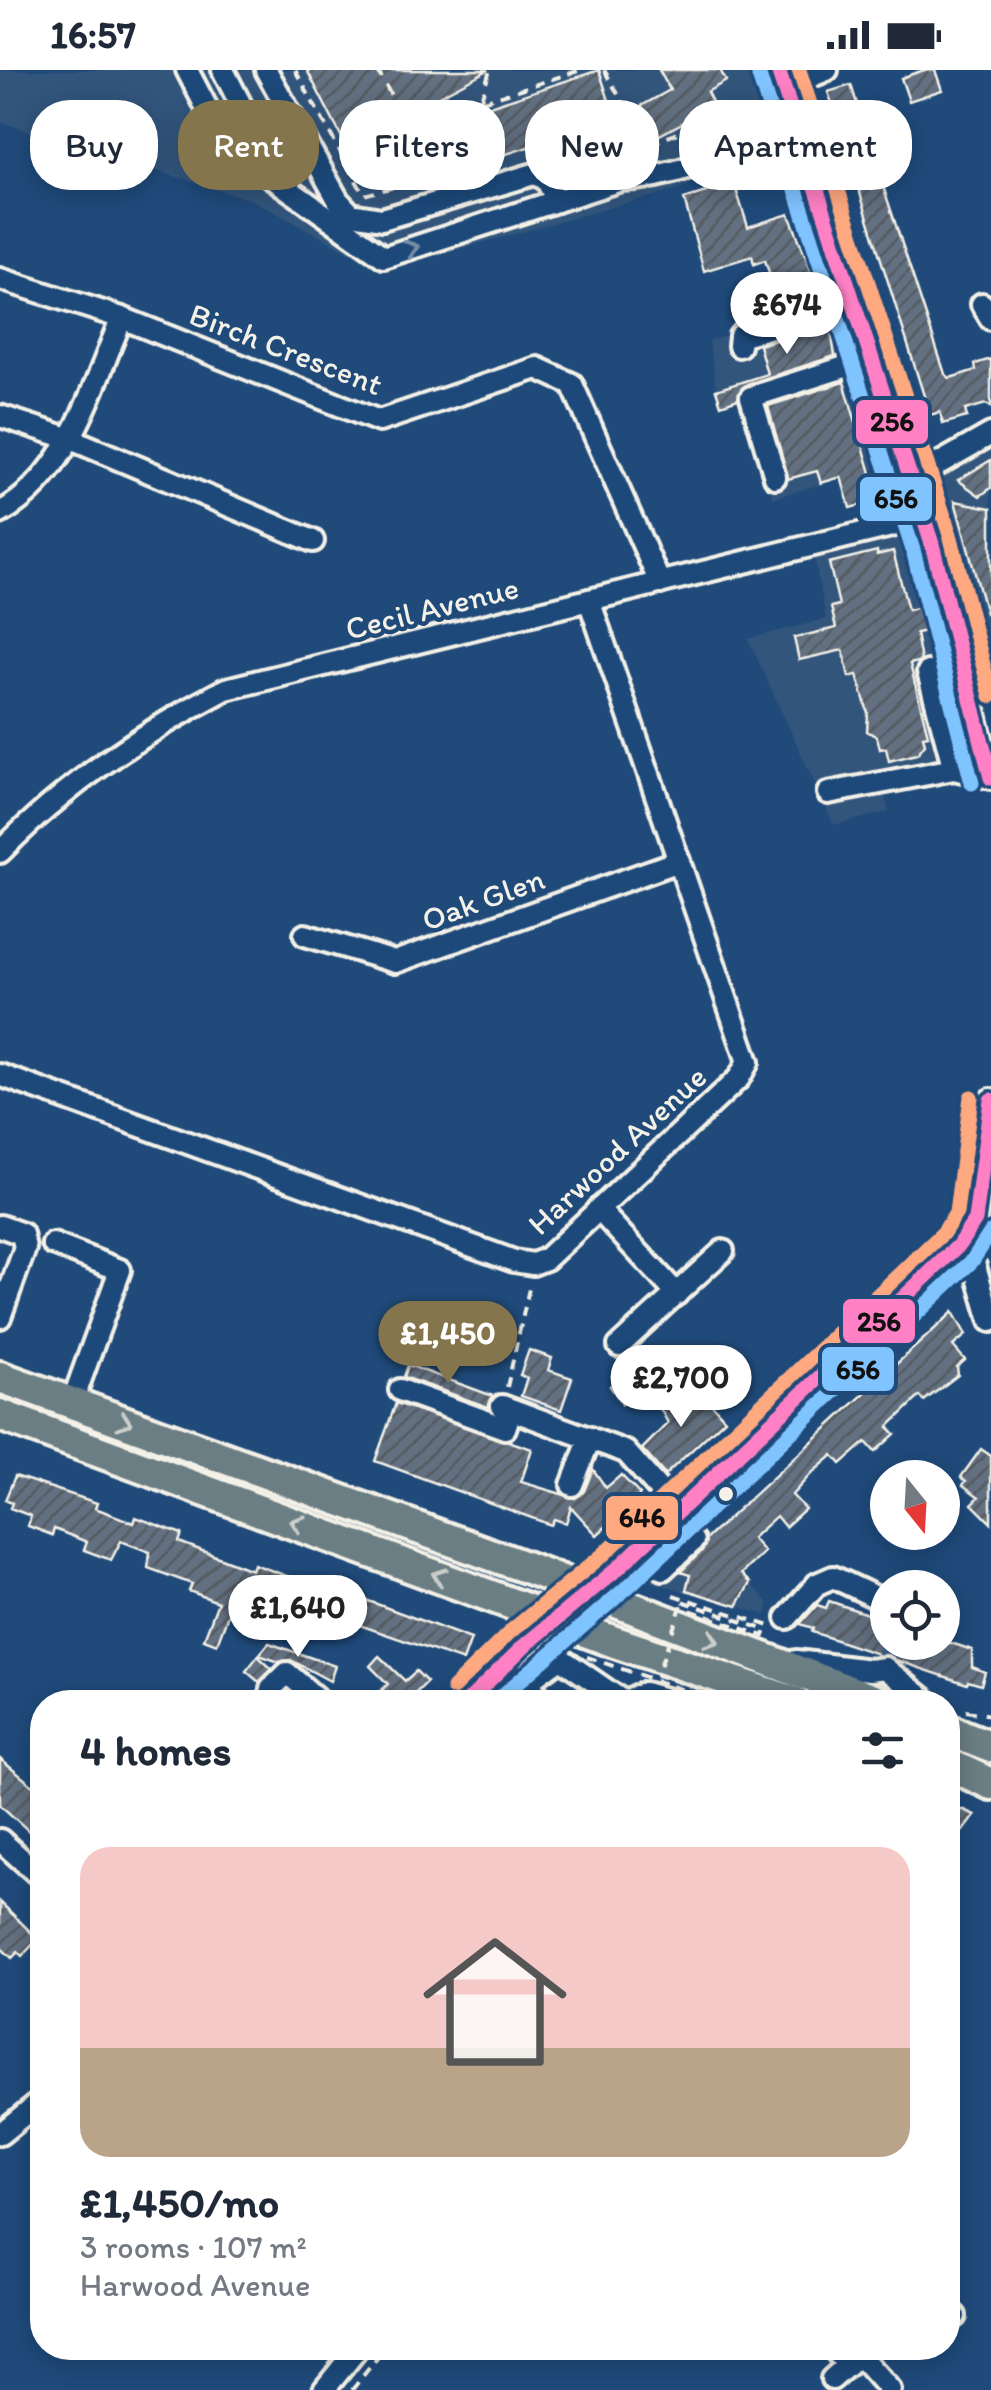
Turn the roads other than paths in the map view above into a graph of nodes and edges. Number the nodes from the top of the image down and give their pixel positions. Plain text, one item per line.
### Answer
1 (187, 70) edge
2 (258, 70) edge
3 (266, 70) edge
4 (827, 70) edge
5 (226, 76) edge
6 (781, 78) edge
7 (200, 95) junction
8 (238, 100) edge
9 (283, 100) edge
10 (319, 165) edge
11 (679, 171) edge
12 (300, 190) edge
13 (818, 190) edge
14 (297, 196) junction
15 (557, 201) junction
16 (0, 279) edge
17 (855, 303) junction
18 (122, 318) junction
19 (739, 346) dead end
20 (873, 358) junction
21 (0, 416) edge
22 (991, 434) edge
23 (71, 439) junction
24 (774, 477) dead end
25 (912, 479) junction
26 (0, 513) edge
27 (924, 518) junction
28 (313, 541) dead end
29 (660, 582) junction
30 (589, 600) junction
31 (928, 672) dead end
32 (984, 716) edge
33 (954, 769) junction
34 (991, 778) edge
35 (828, 793) dead end
36 (0, 852) edge
37 (679, 861) junction
38 (305, 936) dead end
39 (0, 1076) edge
40 (991, 1100) edge
41 (598, 1208) junction
42 (0, 1226) edge
43 (53, 1244) dead end
44 (958, 1246) junction
45 (723, 1251) dead end
46 (677, 1294) junction
47 (0, 1316) edge
48 (991, 1320) edge
49 (619, 1346) dead end
50 (0, 1377) edge
51 (400, 1390) dead end
52 (72, 1403) junction
53 (0, 1414) edge
54 (590, 1438) junction
55 (572, 1486) dead end
56 (674, 1514) junction
57 (456, 1542) junction
58 (663, 1569) dead end
59 (589, 1592) junction
60 (870, 1594) edge
61 (788, 1618) dead end
62 (556, 1619) junction
63 (754, 1656) junction
64 (508, 1664) junction
65 (696, 1669) junction
66 (526, 1683) junction
67 (271, 1689) dead end
68 (307, 1690) edge
69 (480, 1690) edge
70 (533, 1690) edge
71 (607, 1690) edge
72 (739, 1690) edge
73 (846, 1690) edge
74 (915, 1690) edge
75 (960, 1770) edge
76 (991, 1784) edge
77 (0, 1840) edge
78 (30, 1867) edge
79 (30, 2114) edge
80 (0, 2134) edge
81 (348, 2360) edge
82 (853, 2360) edge
83 (862, 2360) edge
84 (832, 2379) dead end
85 (324, 2390) edge
86 (890, 2390) edge

1 - 7 street
2 - 5 street
3 - 9 street
4 - 6 street
5 - 7 street
5 - 8 street
7 - 14 street
10 - 15 street
11 - 15 street
12 - 14 street
13 - 17 street
14 -> 15 street
16 - 18 street, Birch Crescent
17 - 19 street
17 - 20 street
18 - 23 street
18 - 29 street, Birch Crescent
20 - 24 street
20 - 25 street
21 - 23 street
22 - 25 street
23 - 26 street
23 - 28 street
25 - 27 street
27 - 29 street, Cecil Avenue
27 - 32 street
29 - 30 street, Cecil Avenue
30 - 36 street, Cecil Avenue
30 - 37 street, Harwood Avenue
31 - 33 street
32 - 34 street
33 - 34 street
33 - 35 street
37 - 38 street, Oak Glen
37 - 41 street, Harwood Avenue
39 - 41 street, Harwood Avenue
40 - 44 street
41 - 46 street
42 - 47 street
43 - 52 street
44 - 48 street
44 - 56 street
45 - 46 street
46 - 49 street
50 - 52 highway
51 - 54 street
52 -> 57 highway
62 -> 53 highway
54 - 55 street
54 - 56 street
56 - 58 street
56 - 59 street
57 - 59 highway
57 - 62 highway
59 - 62 street
59 -> 63 highway
59 - 65 highway
60 - 61 street
62 - 64 street
62 - 65 highway
63 - 73 highway
63 - 74 street
64 - 66 street
64 - 69 street
65 - 72 highway
66 - 70 street
66 - 71 street
67 - 68 street
75 - 76 highway
77 - 78 street
79 - 80 street
81 - 85 street
82 - 84 street
83 - 86 street

